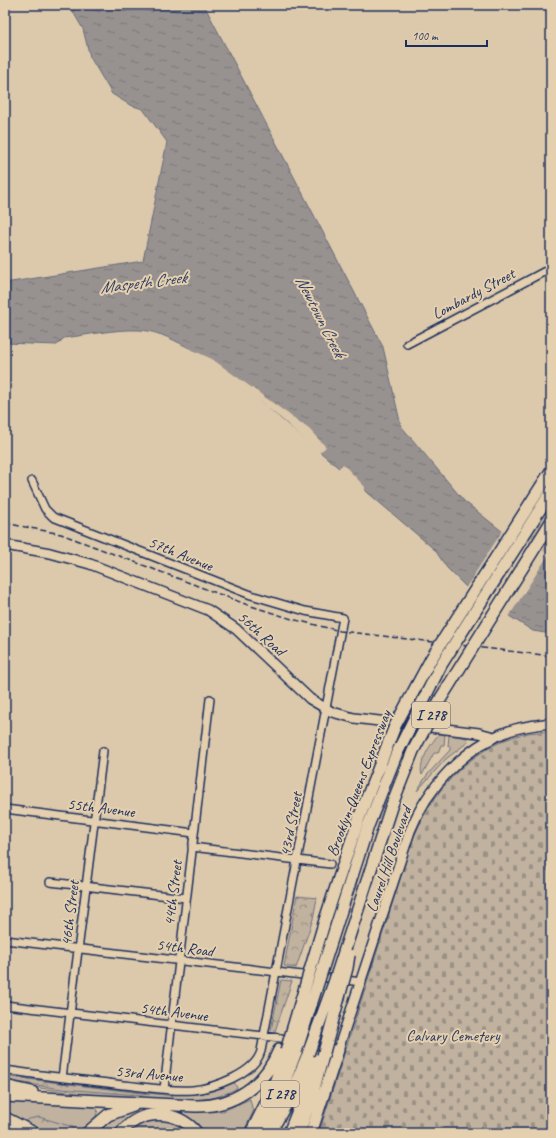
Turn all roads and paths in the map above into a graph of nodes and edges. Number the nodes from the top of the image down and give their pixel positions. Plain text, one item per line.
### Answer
1 (551, 268) edge
2 (407, 344) dead end
3 (551, 471) edge
4 (32, 481) dead end
5 (551, 492) edge
6 (551, 522) edge
7 (5, 545) edge
8 (343, 618) joint
9 (210, 699) dead end
10 (326, 709) junction
11 (551, 723) edge
12 (494, 737) junction
13 (103, 751) dead end
14 (5, 809) edge
15 (94, 820) junction
16 (194, 833) junction
17 (192, 847) junction
18 (297, 859) junction
19 (330, 864) dead end
20 (50, 882) dead end
21 (86, 886) junction
22 (186, 898) junction
23 (352, 928) junction
24 (5, 940) edge
25 (78, 948) junction
26 (178, 960) junction
27 (276, 973) junction
28 (362, 982) junction
29 (5, 1005) edge
30 (70, 1012) junction
31 (171, 1025) junction
32 (264, 1036) junction
33 (338, 1050) junction
34 (287, 1051) junction
35 (315, 1055) junction
36 (5, 1070) edge
37 (62, 1078) junction
38 (5, 1086) edge
39 (164, 1090) junction
40 (5, 1096) edge
41 (70, 1099) junction
42 (146, 1104) junction
43 (5, 1118) edge
44 (34, 1133) edge
45 (87, 1133) edge
46 (121, 1133) edge
47 (197, 1133) edge
48 (251, 1133) edge
49 (260, 1133) edge
50 (270, 1133) edge
51 (289, 1133) edge
52 (299, 1133) edge
53 (311, 1133) edge

1 - 2 street, Lombardy Street
3 - 34 highway, Brooklyn-Queens Expressway / I 278, bridge
4 - 8 street, 57th Avenue
5 - 34 highway, Brooklyn-Queens Expressway / I 278, bridge
6 - 23 highway, I 278, bridge
7 - 10 main road, 56th Road
8 - 10 street, 43rd Street
9 - 16 street, 44th Street
10 - 12 main road, 56th Road
10 - 18 street, 43rd Street
11 - 12 main road, Laurel Hill Boulevard
12 - 28 main road, Laurel Hill Boulevard
13 - 15 street, 46th Street
14 - 15 street, 55th Avenue
15 - 16 street, 55th Avenue
15 - 21 street, 46th Street
16 - 17 street, 44th Street
17 - 18 street
17 - 22 street, 44th Street
18 - 19 street
18 - 27 street, 43rd Street
20 - 21 street
21 - 22 street
21 - 25 street, 46th Street
22 - 26 street, 44th Street
23 - 35 highway, I 278, bridge
23 - 35 highway, bridge
24 - 25 street, 54th Road
25 - 26 street, 54th Road
25 - 30 street, 46th Street
26 - 27 street, 54th Road
26 - 31 street, 44th Street
27 - 28 street, 54th Road
27 - 32 street, 43rd Street
28 - 33 main road, Laurel Hill Boulevard
29 - 30 street, 54th Avenue
30 - 31 street, 54th Avenue
30 - 37 street, 46th Street
31 - 32 street, 54th Avenue
31 - 39 street, 44th Street
32 - 33 street, 54th Avenue
32 - 39 street, 53rd Avenue
33 - 53 highway
34 - 42 highway
34 - 48 highway, Brooklyn-Queens Expressway / I 278
34 - 49 highway, Brooklyn-Queens Expressway / I 278
35 - 50 highway, I 278
35 - 51 highway
35 - 52 highway
36 - 37 street, 53rd Avenue
37 - 39 street, 53rd Avenue
38 - 41 highway
40 - 41 highway
41 - 42 highway
42 - 45 highway
43 - 44 highway
46 - 47 highway

